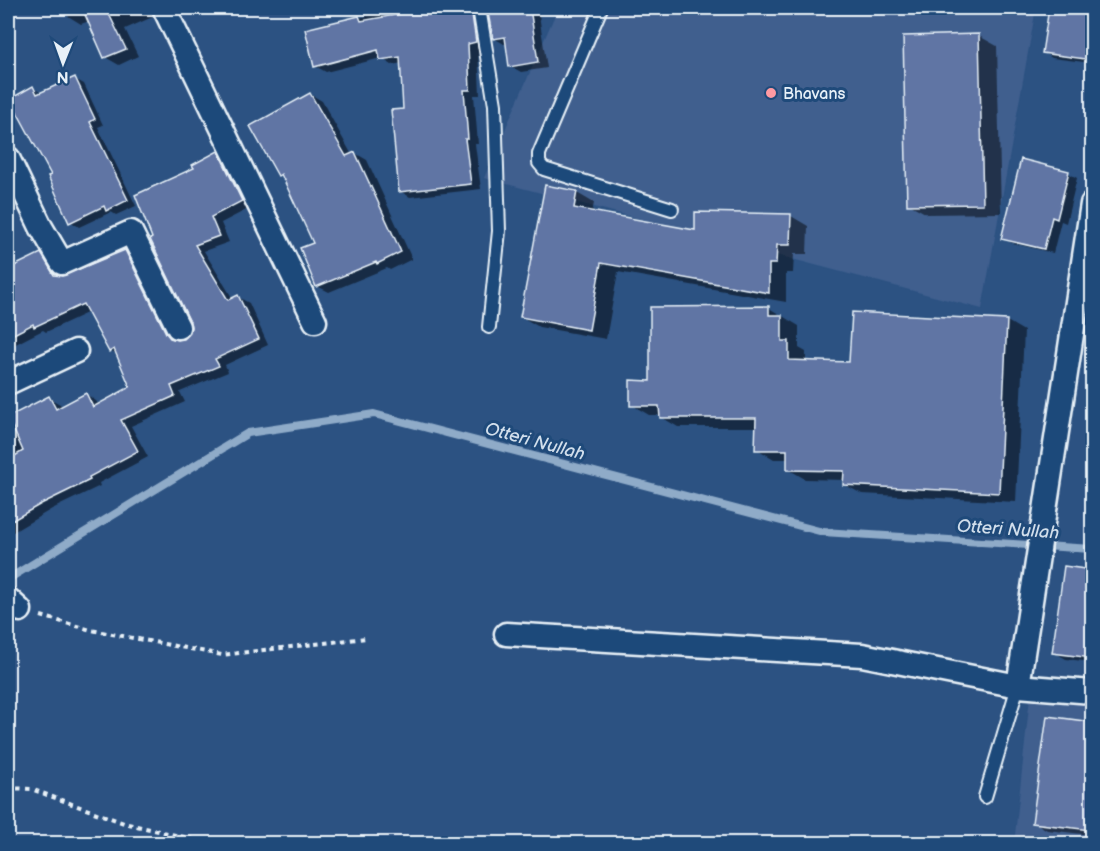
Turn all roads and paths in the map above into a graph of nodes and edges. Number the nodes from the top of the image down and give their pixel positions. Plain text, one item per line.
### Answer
1 (164, 8) edge
2 (479, 8) edge
3 (602, 8) edge
4 (8, 158) edge
5 (1092, 204) edge
6 (672, 209) dead end
7 (315, 321) dead end
8 (178, 327) dead end
9 (489, 327) dead end
10 (76, 351) dead end
11 (8, 383) edge
12 (14, 604) edge
13 (506, 634) dead end
14 (366, 638) dead end
15 (1018, 686) junction
16 (1092, 692) edge
17 (8, 788) edge
18 (984, 797) dead end
19 (214, 843) edge

1 - 7 street
2 - 9 lane
3 - 6 lane
4 - 8 street
5 - 15 street
10 - 11 street
12 - 14 path
13 - 15 street
15 - 16 street
15 - 18 lane
17 - 19 path

